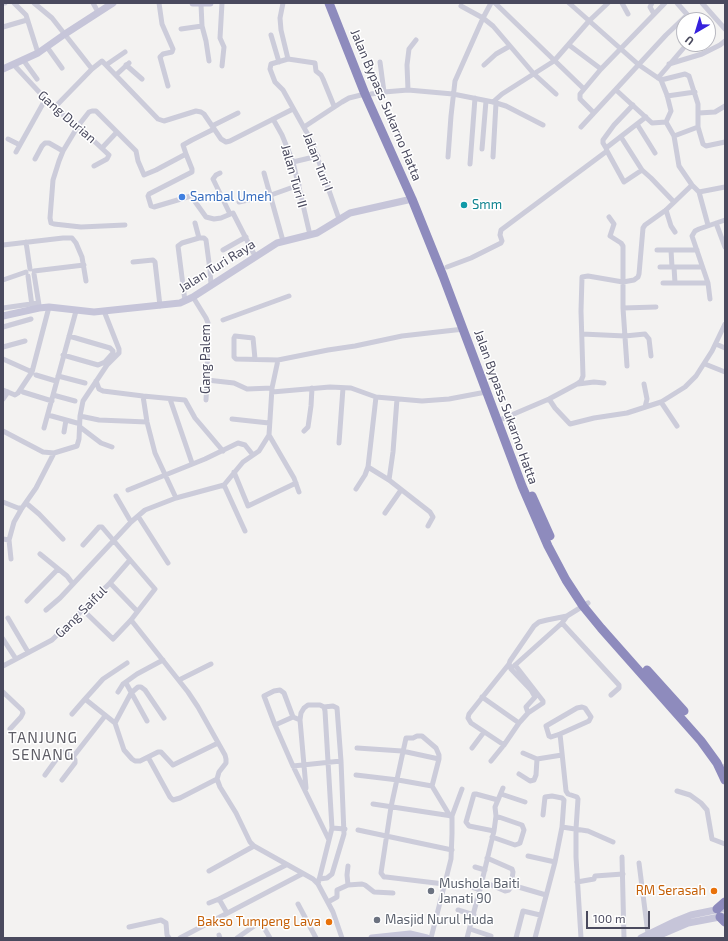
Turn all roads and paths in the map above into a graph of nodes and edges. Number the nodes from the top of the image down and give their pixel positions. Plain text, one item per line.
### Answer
1 (14, 3) edge
2 (34, 3) edge
3 (93, 3) edge
4 (113, 3) edge
5 (159, 3) edge
6 (193, 3) edge
7 (210, 3) edge
8 (222, 3) edge
9 (283, 3) edge
10 (329, 3) edge
11 (335, 3) edge
12 (491, 3) edge
13 (495, 3) edge
14 (569, 3) edge
15 (608, 3) edge
16 (622, 3) edge
17 (652, 3) edge
18 (665, 3) edge
19 (686, 3) edge
20 (702, 3) edge
21 (201, 4) edge
22 (679, 5) edge
23 (461, 6) dead end
24 (98, 12) junction
25 (628, 14) dead end
26 (654, 14) junction
27 (483, 18) junction
28 (27, 20) junction
29 (589, 21) junction
30 (202, 26) junction
31 (676, 26) edge
32 (3, 27) edge
33 (180, 29) dead end
34 (725, 29) edge
35 (65, 34) junction
36 (271, 35) dead end
37 (416, 40) dead end
38 (725, 41) edge
39 (569, 45) junction
40 (510, 46) junction
41 (47, 47) junction
42 (621, 49) junction
43 (125, 52) dead end
44 (680, 52) edge
45 (682, 52) edge
46 (38, 53) junction
47 (288, 59) junction
48 (685, 59) junction
49 (24, 61) junction
50 (209, 61) dead end
51 (554, 61) junction
52 (279, 62) junction
53 (380, 62) dead end
54 (14, 64) junction
55 (106, 64) junction
56 (669, 64) junction
57 (484, 65) dead end
58 (639, 65) junction
59 (222, 66) dead end
60 (62, 68) dead end
61 (3, 69) edge
62 (92, 69) junction
63 (601, 69) junction
64 (534, 74) junction
65 (116, 75) junction
66 (37, 79) dead end
67 (142, 79) dead end
68 (659, 79) junction
69 (168, 86) dead end
70 (584, 89) junction
71 (408, 90) junction
72 (616, 90) junction
73 (384, 92) junction
74 (695, 92) junction
75 (368, 94) junction
76 (453, 94) junction
77 (556, 94) dead end
78 (667, 96) junction
79 (475, 98) junction
80 (45, 100) junction
81 (486, 101) junction
82 (495, 103) junction
83 (633, 105) junction
84 (334, 106) junction
85 (725, 106) edge
86 (54, 108) junction
87 (293, 109) junction
88 (699, 112) junction
89 (238, 113) dead end
90 (594, 113) junction
91 (646, 117) junction
92 (272, 119) junction
93 (666, 122) junction
94 (636, 124) junction
95 (543, 125) dead end
96 (78, 126) junction
97 (304, 126) junction
98 (698, 127) junction
99 (213, 128) junction
100 (581, 128) dead end
101 (116, 133) junction
102 (674, 136) junction
103 (621, 137) junction
104 (8, 138) dead end
105 (725, 142) edge
106 (20, 145) junction
107 (102, 148) junction
108 (482, 149) dead end
109 (606, 150) junction
110 (63, 151) junction
111 (16, 152) dead end
112 (655, 152) dead end
113 (186, 154) junction
114 (318, 156) junction
115 (448, 157) dead end
116 (493, 157) dead end
117 (36, 159) dead end
118 (293, 162) junction
119 (470, 164) dead end
120 (94, 166) dead end
121 (642, 170) junction
122 (220, 173) dead end
123 (264, 173) dead end
124 (299, 185) junction
125 (692, 185) junction
126 (725, 187) edge
127 (698, 192) junction
128 (270, 195) junction
129 (412, 199) junction
130 (239, 202) dead end
131 (674, 202) junction
132 (666, 210) junction
133 (230, 214) junction
134 (609, 217) dead end
135 (339, 219) junction
136 (725, 220) edge
137 (195, 223) dead end
138 (716, 223) junction
139 (125, 225) dead end
140 (708, 225) junction
141 (675, 232) dead end
142 (310, 235) junction
143 (199, 238) junction
144 (246, 238) junction
145 (282, 241) junction
146 (26, 242) junction
147 (3, 245) edge
148 (725, 247) edge
149 (223, 250) dead end
150 (657, 250) dead end
151 (671, 250) junction
152 (697, 250) junction
153 (255, 256) junction
154 (133, 262) dead end
155 (84, 265) junction
156 (702, 266) junction
157 (447, 267) junction
158 (660, 267) dead end
159 (673, 267) junction
160 (30, 272) junction
161 (3, 280) edge
162 (86, 281) dead end
163 (623, 282) junction
164 (675, 283) junction
165 (708, 283) junction
166 (664, 284) dead end
167 (211, 285) junction
168 (289, 296) dead end
169 (194, 297) junction
170 (710, 299) dead end
171 (185, 301) junction
172 (36, 306) junction
173 (160, 306) junction
174 (656, 307) dead end
175 (3, 308) edge
176 (49, 308) junction
177 (623, 308) junction
178 (76, 311) junction
179 (104, 311) junction
180 (3, 316) edge
181 (31, 319) dead end
182 (223, 320) dead end
183 (725, 324) edge
184 (3, 327) edge
185 (464, 329) junction
186 (582, 334) junction
187 (69, 336) junction
188 (625, 336) junction
189 (25, 341) dead end
190 (716, 344) junction
191 (3, 347) edge
192 (725, 348) edge
193 (63, 355) junction
194 (651, 356) dead end
195 (3, 358) edge
196 (255, 360) junction
197 (278, 360) junction
198 (705, 364) junction
199 (627, 366) dead end
200 (725, 371) edge
201 (34, 374) junction
202 (57, 379) junction
203 (208, 380) junction
204 (96, 381) junction
205 (84, 383) dead end
206 (604, 383) dead end
207 (576, 384) junction
208 (644, 384) dead end
209 (312, 388) junction
210 (343, 388) junction
211 (272, 390) junction
212 (5, 391) edge
213 (23, 392) dead end
214 (486, 392) junction
215 (143, 396) junction
216 (376, 397) junction
217 (52, 398) junction
218 (549, 398) junction
219 (3, 399) edge
220 (170, 399) junction
221 (397, 399) junction
222 (206, 400) dead end
223 (75, 401) dead end
224 (661, 402) junction
225 (645, 407) junction
226 (48, 415) junction
227 (80, 416) junction
228 (232, 419) dead end
229 (502, 419) junction
230 (66, 420) junction
231 (147, 422) junction
232 (269, 423) junction
233 (78, 425) junction
234 (677, 426) dead end
235 (44, 428) dead end
236 (3, 431) edge
237 (304, 431) dead end
238 (64, 432) dead end
239 (269, 435) junction
240 (339, 443) dead end
241 (112, 447) dead end
242 (223, 451) junction
243 (54, 453) junction
244 (253, 455) junction
245 (192, 463) junction
246 (368, 467) junction
247 (234, 472) junction
248 (164, 475) junction
249 (389, 480) junction
250 (296, 483) junction
251 (224, 484) junction
252 (356, 488) dead end
253 (128, 490) dead end
254 (401, 490) junction
255 (299, 492) dead end
256 (116, 496) dead end
257 (176, 498) junction
258 (3, 502) edge
259 (26, 503) junction
260 (22, 508) junction
261 (385, 513) dead end
262 (138, 516) junction
263 (131, 522) junction
264 (428, 526) dead end
265 (245, 531) dead end
266 (3, 539) edge
267 (63, 539) dead end
268 (9, 540) junction
269 (114, 540) junction
270 (83, 545) dead end
271 (40, 554) dead end
272 (12, 559) dead end
273 (130, 560) junction
274 (168, 563) dead end
275 (58, 569) junction
276 (110, 582) junction
277 (73, 584) junction
278 (27, 601) dead end
279 (585, 604) junction
280 (46, 610) dead end
281 (83, 610) junction
282 (137, 611) junction
283 (567, 616) junction
284 (8, 618) dead end
285 (131, 620) junction
286 (562, 623) junction
287 (3, 639) edge
288 (28, 652) junction
289 (16, 659) junction
290 (163, 660) junction
291 (127, 663) dead end
292 (211, 664) dead end
293 (3, 666) edge
294 (512, 666) junction
295 (179, 680) junction
296 (126, 683) junction
297 (3, 692) edge
298 (118, 692) dead end
299 (131, 693) junction
300 (611, 695) dead end
301 (482, 697) junction
302 (85, 699) junction
303 (324, 707) junction
304 (675, 707) junction
305 (528, 713) junction
306 (72, 714) dead end
307 (105, 716) junction
308 (293, 717) junction
309 (164, 718) dead end
310 (300, 720) junction
311 (147, 721) dead end
312 (115, 723) junction
313 (519, 723) junction
314 (275, 725) junction
315 (10, 729) dead end
316 (484, 732) junction
317 (560, 734) junction
318 (218, 743) junction
319 (504, 745) junction
320 (357, 748) dead end
321 (472, 748) dead end
322 (402, 751) junction
323 (523, 753) dead end
324 (562, 755) junction
325 (74, 757) junction
326 (148, 757) junction
327 (438, 759) junction
328 (536, 759) junction
329 (341, 760) junction
330 (328, 761) junction
331 (491, 761) dead end
332 (304, 764) junction
333 (293, 766) junction
334 (725, 767) edge
335 (519, 774) dead end
336 (44, 775) dead end
337 (356, 776) dead end
338 (217, 779) junction
339 (62, 780) dead end
340 (398, 780) junction
341 (725, 780) edge
342 (432, 786) junction
343 (503, 788) dead end
344 (462, 789) dead end
345 (306, 791) junction
346 (677, 791) dead end
347 (501, 794) junction
348 (498, 800) junction
349 (525, 802) dead end
350 (373, 804) dead end
351 (391, 807) junction
352 (451, 816) junction
353 (496, 816) junction
354 (543, 816) dead end
355 (562, 827) junction
356 (332, 828) junction
357 (345, 829) junction
358 (576, 829) junction
359 (358, 830) dead end
360 (493, 834) junction
361 (387, 835) junction
362 (329, 840) junction
363 (613, 842) dead end
364 (725, 844) edge
365 (254, 846) junction
366 (452, 850) junction
367 (528, 856) dead end
368 (622, 856) dead end
369 (488, 858) junction
370 (451, 859) junction
371 (458, 861) dead end
372 (555, 862) junction
373 (639, 863) dead end
374 (286, 865) junction
375 (348, 866) dead end
376 (475, 867) dead end
377 (485, 870) junction
378 (209, 871) dead end
379 (302, 874) junction
380 (623, 874) junction
381 (482, 881) junction
382 (319, 882) junction
383 (577, 882) junction
384 (444, 884) junction
385 (462, 884) dead end
386 (348, 885) junction
387 (515, 886) dead end
388 (480, 890) junction
389 (393, 893) dead end
390 (546, 895) junction
391 (219, 899) junction
392 (328, 902) junction
393 (725, 902) edge
394 (209, 903) dead end
395 (298, 904) dead end
396 (458, 910) dead end
397 (227, 913) junction
398 (722, 914) edge
399 (474, 915) junction
400 (540, 915) junction
401 (129, 927) dead end
402 (470, 929) junction
403 (491, 936) dead end
404 (273, 937) edge
405 (650, 937) edge
406 (169, 938) edge
407 (180, 938) edge
408 (237, 938) edge
409 (316, 938) edge
410 (342, 938) edge
411 (373, 938) edge
412 (427, 938) edge
413 (431, 938) edge
414 (467, 938) edge
415 (516, 938) edge
416 (537, 938) edge
417 (581, 938) edge
418 (624, 938) edge
419 (640, 938) edge

1 - 28 street
2 - 35 street
3 - 24 street
4 - 24 street
5 - 69 street
6 - 21 street
7 - 21 street
8 - 59 street
9 - 47 street
10 - 75 highway, Jalan Bypass Sukarno Hatta
11 - 75 highway, Jalan Bypass Sukarno Hatta
12 - 27 street
13 - 51 street
14 - 29 street
15 - 29 street
16 - 25 street
17 - 26 street
18 - 26 street
19 - 22 street
20 - 34 street
21 - 30 street
23 - 27 street
24 - 35 street
26 - 42 street
27 - 40 street
27 - 76 street
28 - 32 street
28 - 46 street
29 - 39 street
29 - 42 street
30 - 33 street
30 - 50 street
31 - 58 street
35 - 41 street
35 - 62 street
36 - 52 street
37 - 71 street
38 - 48 street
39 - 51 street
39 - 63 street
40 - 57 street
40 - 64 street
41 - 46 street
41 - 60 street
42 - 58 street
42 - 63 street
43 - 55 street
44 - 56 street
45 - 48 street
46 - 49 street
47 - 52 street
47 - 84 street
48 - 56 street
49 - 54 street
49 - 66 street
51 - 64 street
51 - 70 street
52 - 87 street
53 - 73 street
54 - 61 street
54 - 80 street, Gang Durian
55 - 62 street
55 - 65 street
56 - 68 street
58 - 68 street
58 - 72 street
62 - 86 street
63 - 70 street
64 - 77 street
64 - 82 street
65 - 67 street
65 - 99 street
68 - 74 street
68 - 78 street
70 - 90 street
71 - 73 street, Jalan Turi I
71 - 76 street, Jalan Turi I
72 - 83 street
72 - 90 street
73 - 75 street, Jalan Turi I
74 - 78 street
74 - 88 street
75 - 84 street, Jalan Turi I
75 - 129 highway, Jalan Bypass Sukarno Hatta
75 - 157 highway, Jalan Bypass Sukarno Hatta
76 - 79 street, Jalan Turi I
76 - 115 street
78 - 93 street
79 - 81 street, Jalan Turi I
79 - 119 street
80 - 86 street, Gang Durian
80 - 106 street
81 - 82 street, Jalan Turi I
81 - 108 street
82 - 95 street, Jalan Turi I
82 - 116 street
83 - 91 street
83 - 109 street
84 - 97 street, Jalan Turi I
85 - 88 street
86 - 96 street, Gang Durian
87 - 92 street
87 - 97 street
88 - 98 street
89 - 99 street
90 - 100 street
91 - 93 street
91 - 94 street
92 - 99 street
92 - 118 street, Jalan Turi II
93 - 102 street
94 - 103 street
94 - 112 street
96 - 101 street
96 - 107 street, Gang Durian
96 - 110 street
97 - 114 street, Jalan Turi I
98 - 102 street
98 - 105 street
99 - 113 street
101 - 107 street
101 - 113 street
102 - 125 street
103 - 109 street
103 - 121 street
104 - 106 street
106 - 111 street
107 - 120 street, Gang Durian
109 - 121 street
109 - 157 street
110 - 117 street
110 - 139 street
113 - 133 street
114 - 118 street
114 - 135 street, Jalan Turi I
118 - 124 street, Jalan Turi II
121 - 131 street
122 - 133 street
123 - 128 street
124 - 128 street
124 - 142 street, Jalan Turi II
125 - 127 street
125 - 131 street
126 - 127 street
127 - 140 street
128 - 130 street
128 - 145 street
129 - 135 street, Jalan Turi Raya
129 - 185 highway, Jalan Bypass Sukarno Hatta
131 - 132 street
132 - 141 street
132 - 163 street
133 - 144 street
134 - 163 street
135 - 142 street, Jalan Turi Raya
136 - 138 street
137 - 143 street
138 - 140 street
138 - 148 street
140 - 152 street
142 - 145 street, Jalan Turi Raya
143 - 167 street
143 - 171 street
144 - 149 street
144 - 153 street
145 - 153 street, Jalan Turi Raya
146 - 147 street
146 - 155 street
146 - 160 street
150 - 151 street
151 - 152 street
151 - 159 street
152 - 156 street
153 - 167 street, Jalan Turi Raya
154 - 173 street
155 - 160 street
155 - 162 street
156 - 159 street
156 - 165 street
157 - 229 highway, Jalan Bypass Sukarno Hatta
158 - 159 street
159 - 164 street
160 - 161 street
160 - 172 street
163 - 177 street
163 - 186 street
164 - 165 street
164 - 166 street
165 - 170 street
167 - 169 street, Jalan Turi Raya
168 - 182 street
169 - 171 street, Jalan Turi Raya
169 - 203 street, Gang Palem
171 - 173 street, Jalan Turi Raya
172 - 175 street
172 - 176 street, Jalan Turi Raya
172 - 180 street, Jalan Turi Raya
173 - 179 street, Jalan Turi Raya
174 - 177 street
176 - 178 street, Jalan Turi Raya
176 - 201 street
177 - 188 street
178 - 179 street, Jalan Turi Raya
178 - 187 street
179 - 204 street
181 - 184 street
183 - 190 street
185 - 197 street
185 - 214 highway, Jalan Bypass Sukarno Hatta
186 - 188 street
186 - 207 street
187 - 193 street
187 - 193 street
188 - 194 street
188 - 199 street
189 - 191 street
190 - 192 street
190 - 198 street
193 - 202 street
195 - 201 street
196 - 196 street
196 - 197 street
197 - 211 street
198 - 200 street
198 - 224 street
201 - 202 street
201 - 212 street
202 - 205 street
202 - 217 street
203 - 211 street
203 - 222 street, Gang Palem
204 - 215 street
204 - 227 street
206 - 207 street
207 - 218 street
208 - 225 street
209 - 210 street
209 - 211 street
209 - 237 street
210 - 216 street
210 - 240 street
211 - 232 street
212 - 219 street
213 - 217 street
214 - 221 street
214 - 279 highway, Jalan Bypass Sukarno Hatta
215 - 220 street
215 - 231 street
216 - 221 street
216 - 246 street
217 - 223 street
217 - 226 street
218 - 225 street
218 - 229 street
220 - 242 street
220 - 245 street
221 - 249 street
224 - 225 street
224 - 234 street
226 - 230 street
226 - 235 street
227 - 231 street
227 - 233 street
228 - 232 street
229 - 279 highway, Jalan Bypass Sukarno Hatta
230 - 233 street
230 - 238 street
231 - 248 street
232 - 239 street
233 - 241 street
233 - 243 street
236 - 243 street
239 - 244 street
239 - 250 street
242 - 244 street
242 - 245 street
243 - 259 street
244 - 247 street
245 - 248 street
246 - 249 street
246 - 252 street
247 - 250 street
247 - 251 street
248 - 253 street
248 - 257 street
249 - 254 street
250 - 255 street
251 - 257 street
251 - 265 street
254 - 261 street
254 - 264 street
256 - 263 street
257 - 262 street
258 - 260 street
259 - 260 street
259 - 267 street
260 - 268 street
262 - 263 street
262 - 274 street
263 - 269 street
266 - 268 street
268 - 272 street
269 - 270 street
269 - 273 street
269 - 277 street
271 - 275 street
273 - 276 street, Gang Saiful
273 - 282 street
275 - 277 street
275 - 278 street
276 - 281 street, Gang Saiful
276 - 282 street
277 - 280 street
279 - 283 street
279 - 304 highway, Jalan Bypass Sukarno Hatta
281 - 285 street
281 - 288 street, Gang Saiful
282 - 285 street
283 - 286 street
283 - 294 street
284 - 288 street
285 - 290 street
286 - 294 street
286 - 300 street
287 - 289 street
288 - 289 street, Gang Saiful
289 - 293 street, Gang Saiful
290 - 295 street
290 - 296 street
291 - 302 street
292 - 295 street
294 - 301 street
294 - 305 street
294 - 305 street
295 - 318 street
296 - 298 street
296 - 299 street
297 - 315 street
299 - 309 street
299 - 311 street
299 - 312 street
301 - 313 street
301 - 316 street
302 - 306 street
302 - 307 street
303 - 310 street
303 - 329 street
303 - 330 street
304 - 334 highway, Jalan Bypass Sukarno Hatta
304 - 341 highway, Jalan Bypass Sukarno Hatta
305 - 313 street
307 - 312 street
307 - 325 street
308 - 310 street
308 - 314 street
308 - 314 street
310 - 332 street
312 - 326 street
313 - 319 street
314 - 333 street
316 - 319 street
316 - 321 street
317 - 317 street
317 - 324 street
318 - 326 street
318 - 338 street
319 - 331 street
320 - 322 street
322 - 327 street
322 - 327 street
322 - 340 street
323 - 328 street
324 - 328 street
324 - 358 street
325 - 336 street
325 - 339 street
326 - 338 street
327 - 342 street
328 - 335 street
329 - 330 street
329 - 357 street
330 - 332 street
330 - 356 street
332 - 333 street
332 - 345 street
333 - 345 street
337 - 340 street
338 - 365 street
340 - 342 street
340 - 351 street
342 - 352 street
343 - 347 street
344 - 352 street
345 - 362 street
346 - 364 street
347 - 348 street
347 - 349 street
348 - 353 street
348 - 360 street
350 - 351 street
351 - 352 street
351 - 361 street
352 - 366 street
353 - 360 street
353 - 360 street
354 - 355 street
355 - 358 street
355 - 372 street
356 - 357 street
356 - 362 street
357 - 382 street
358 - 363 street
358 - 383 street
359 - 361 street
360 - 369 street
361 - 366 street
361 - 384 street
362 - 382 street
365 - 374 street
365 - 378 street
366 - 370 street
367 - 372 street
368 - 380 street
369 - 377 street
369 - 381 street
370 - 371 street
370 - 384 street
372 - 390 street
373 - 405 street
374 - 379 street
374 - 391 street
375 - 386 street
376 - 377 street
377 - 381 street
379 - 382 street
379 - 397 street
380 - 383 street
380 - 418 street
381 - 388 street
382 - 392 street
383 - 417 street
384 - 413 street
385 - 388 street
386 - 389 street
386 - 392 street
387 - 390 street
388 - 399 street
390 - 400 street
391 - 394 street
391 - 397 street
392 - 410 street
393 - 398 highway
395 - 409 street
396 - 399 street
397 - 407 street
398 - 405 street
399 - 402 street
400 - 415 street
400 - 416 street
401 - 406 street
402 - 403 street
402 - 414 street
404 - 408 street
405 - 419 street
411 - 412 street

